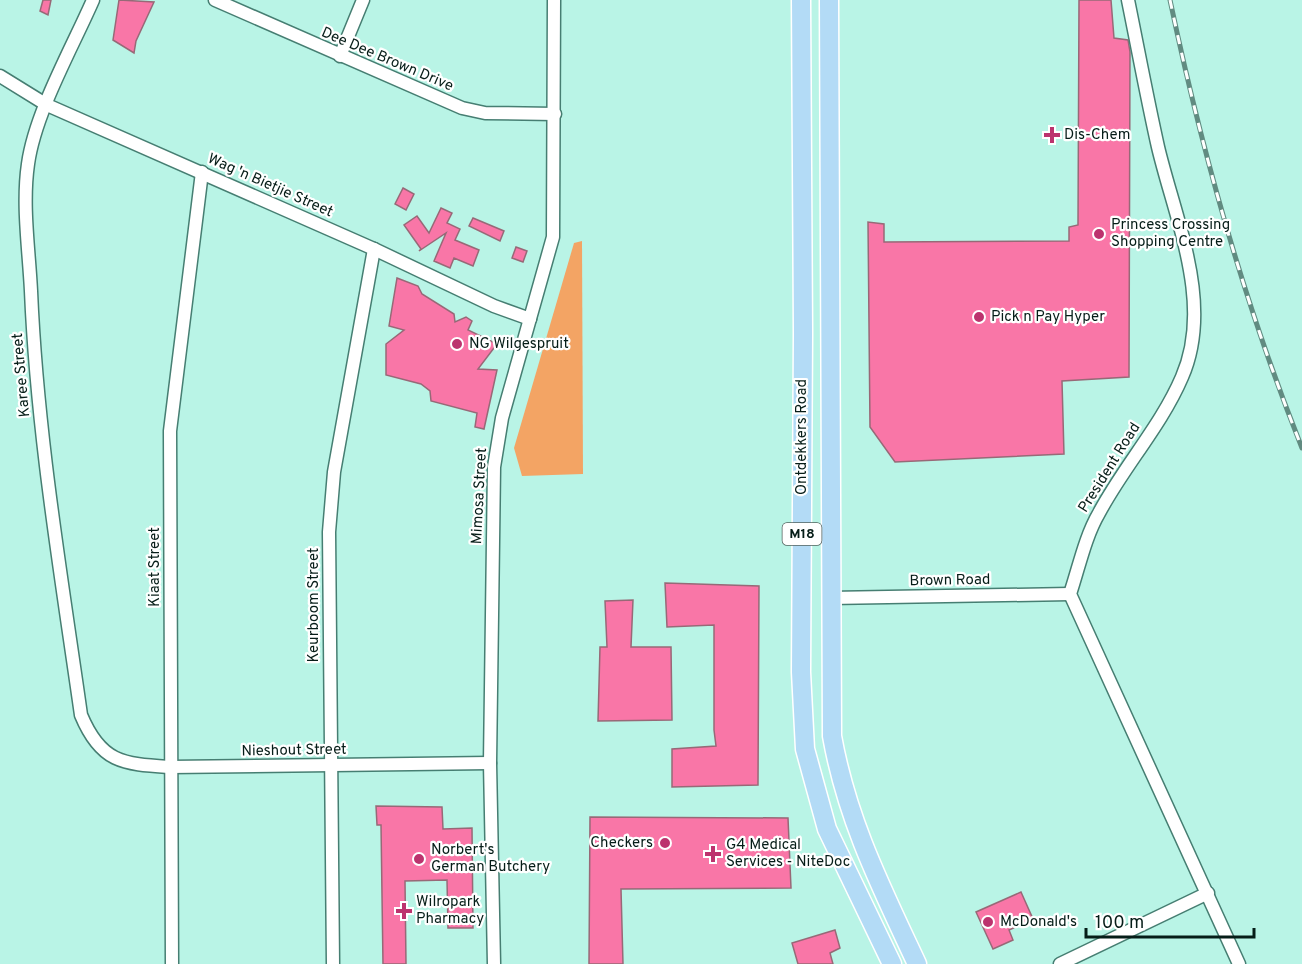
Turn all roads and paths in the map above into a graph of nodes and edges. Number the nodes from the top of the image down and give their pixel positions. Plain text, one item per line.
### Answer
1 (93, 0) edge
2 (215, 0) edge
3 (363, 0) edge
4 (555, 0) edge
5 (829, 0) edge
6 (841, 0) edge
7 (1128, 0) edge
8 (800, 2) edge
9 (830, 21) junction
10 (340, 56) junction
11 (0, 76) edge
12 (47, 105) junction
13 (555, 114) junction
14 (202, 172) junction
15 (374, 249) junction
16 (530, 319) junction
17 (1070, 594) junction
18 (830, 598) junction
19 (102, 751) joint
20 (490, 763) junction
21 (331, 765) junction
22 (170, 767) junction
23 (1208, 893) junction
24 (888, 959) edge
25 (172, 964) edge
26 (333, 964) edge
27 (494, 964) edge
28 (917, 964) edge
29 (1060, 964) edge
30 (1239, 964) edge

1 - 12 street, Karee Street
2 - 10 street, Dee Dee Brown Drive
3 - 10 street
4 - 13 street, Mimosa Street
5 - 9 main road, Ontdekkers Road / M18
6 - 9 main road
7 - 17 street, President Road
8 - 24 main road, Ontdekkers Road / M18
9 - 18 main road, Ontdekkers Road / M18
10 - 13 street, Dee Dee Brown Drive
11 - 12 street, Wag 'n Bietjie Street
12 - 14 street, Wag 'n Bietjie Street
12 - 19 street, Karee Street
13 - 16 street, Mimosa Street
14 - 15 street, Wag 'n Bietjie Street
14 - 22 street, Kiaat Street
15 - 16 street, Wag 'n Bietjie Street
15 - 21 street, Keurboom Street
16 - 20 street, Mimosa Street
17 - 18 street, Brown Road
17 - 23 street
18 - 28 main road, Ontdekkers Road / M18
19 - 22 street, Nieshout Street
20 - 21 street, Nieshout Street
20 - 27 street, Mimosa Street
21 - 22 street, Nieshout Street
21 - 26 street, Keurboom Street
22 - 25 street, Kiaat Street
23 - 29 street
23 - 30 street

